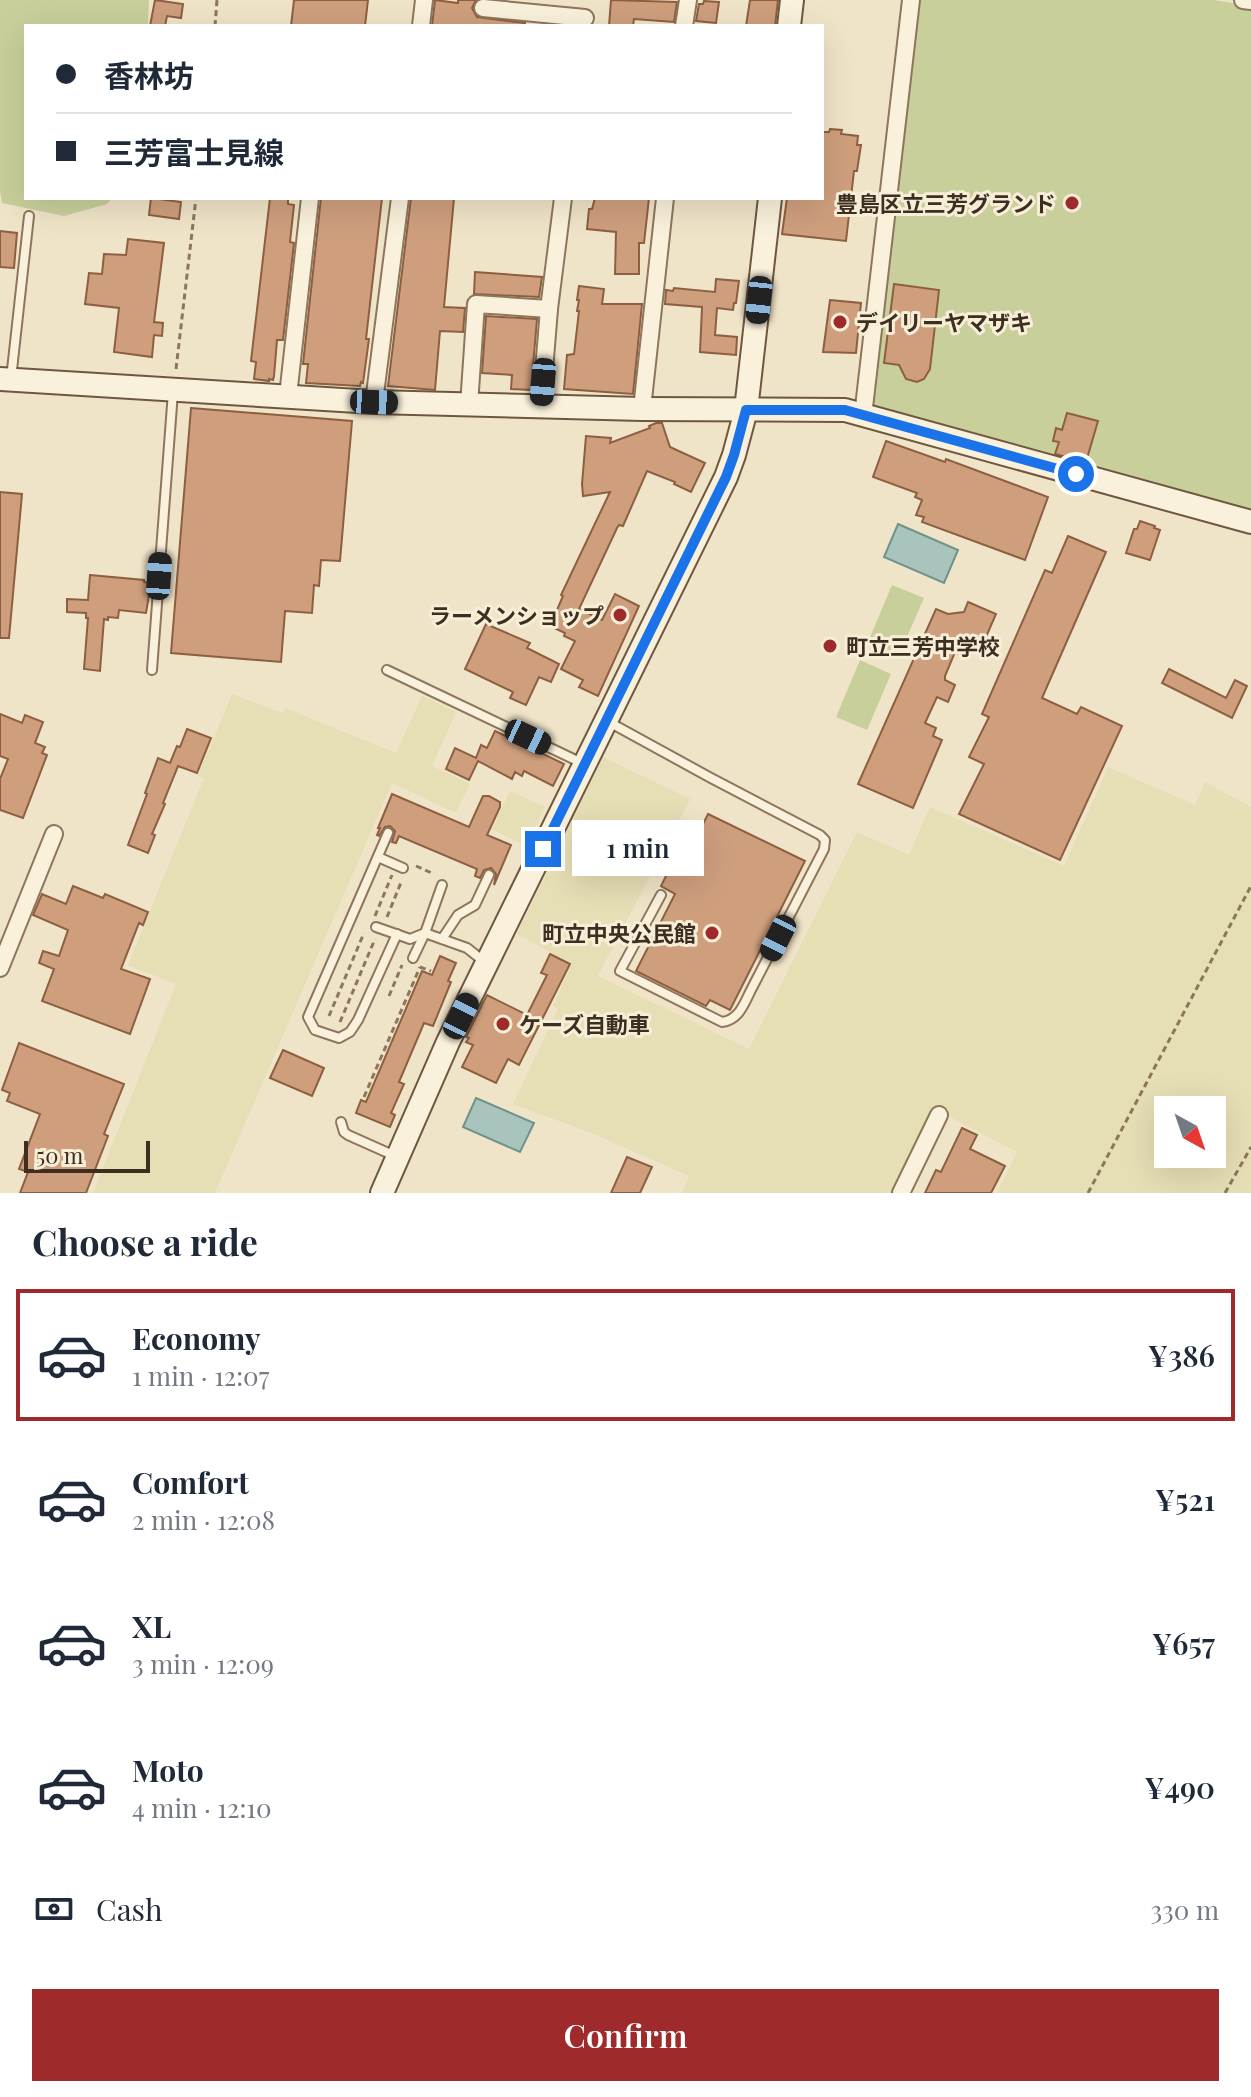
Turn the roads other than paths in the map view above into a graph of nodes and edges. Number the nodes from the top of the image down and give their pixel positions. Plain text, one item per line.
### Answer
1 (424, 0) edge
2 (587, 0) edge
3 (688, 0) edge
4 (792, 0) edge
5 (911, 0) edge
6 (1243, 0) edge
7 (1251, 1) edge
8 (483, 8) dead end
9 (585, 22) edge
10 (421, 24) edge
11 (684, 24) edge
12 (789, 24) edge
13 (310, 200) edge
14 (400, 200) edge
15 (563, 200) edge
16 (665, 200) edge
17 (770, 200) edge
18 (29, 216) dead end
19 (549, 309) junction
20 (5, 379) edge
21 (173, 388) junction
22 (288, 396) junction
23 (374, 402) junction
24 (469, 405) junction
25 (541, 407) junction
26 (642, 409) junction
27 (746, 410) junction
28 (863, 416) junction
29 (1251, 522) edge
30 (152, 670) dead end
31 (387, 670) dead end
32 (606, 720) junction
33 (585, 764) junction
34 (388, 833) dead end
35 (54, 834) dead end
36 (378, 857) junction
37 (405, 869) road end
38 (489, 875) dead end
39 (442, 885) dead end
40 (661, 895) dead end
41 (373, 928) road end
42 (425, 933) junction
43 (397, 934) junction
44 (442, 939) junction
45 (409, 958) road end
46 (487, 963) junction
47 (0, 968) edge
48 (334, 1021) road end
49 (328, 1035) junction
50 (939, 1115) dead end
51 (341, 1122) dead end
52 (397, 1156) junction
53 (382, 1193) edge
54 (901, 1193) edge

1 - 10 street
2 - 9 street
3 - 11 street
4 - 12 street
5 - 28 street
6 - 7 street
8 - 9 street
13 - 22 street
14 - 23 street
15 - 19 street
16 - 26 street
17 - 27 street
18 - 20 lane
19 - 24 street
19 - 25 street
20 - 21 street
21 - 22 street
21 - 30 lane
22 - 23 street
23 - 24 street
24 - 25 street
25 - 26 street
26 - 27 street
27 - 28 street
27 - 32 street
28 - 29 street
31 - 33 lane
32 - 33 street
32 - 40 lane
33 - 46 street
34 - 36 lane
35 - 47 street
36 - 37 lane
36 - 49 lane
38 - 44 lane
39 - 42 lane
41 - 43 lane
42 - 43 lane
42 - 44 lane
42 - 45 lane
43 - 49 lane
44 - 46 lane
46 - 52 street
48 - 49 lane
50 - 54 street
51 - 52 lane
52 - 53 street

